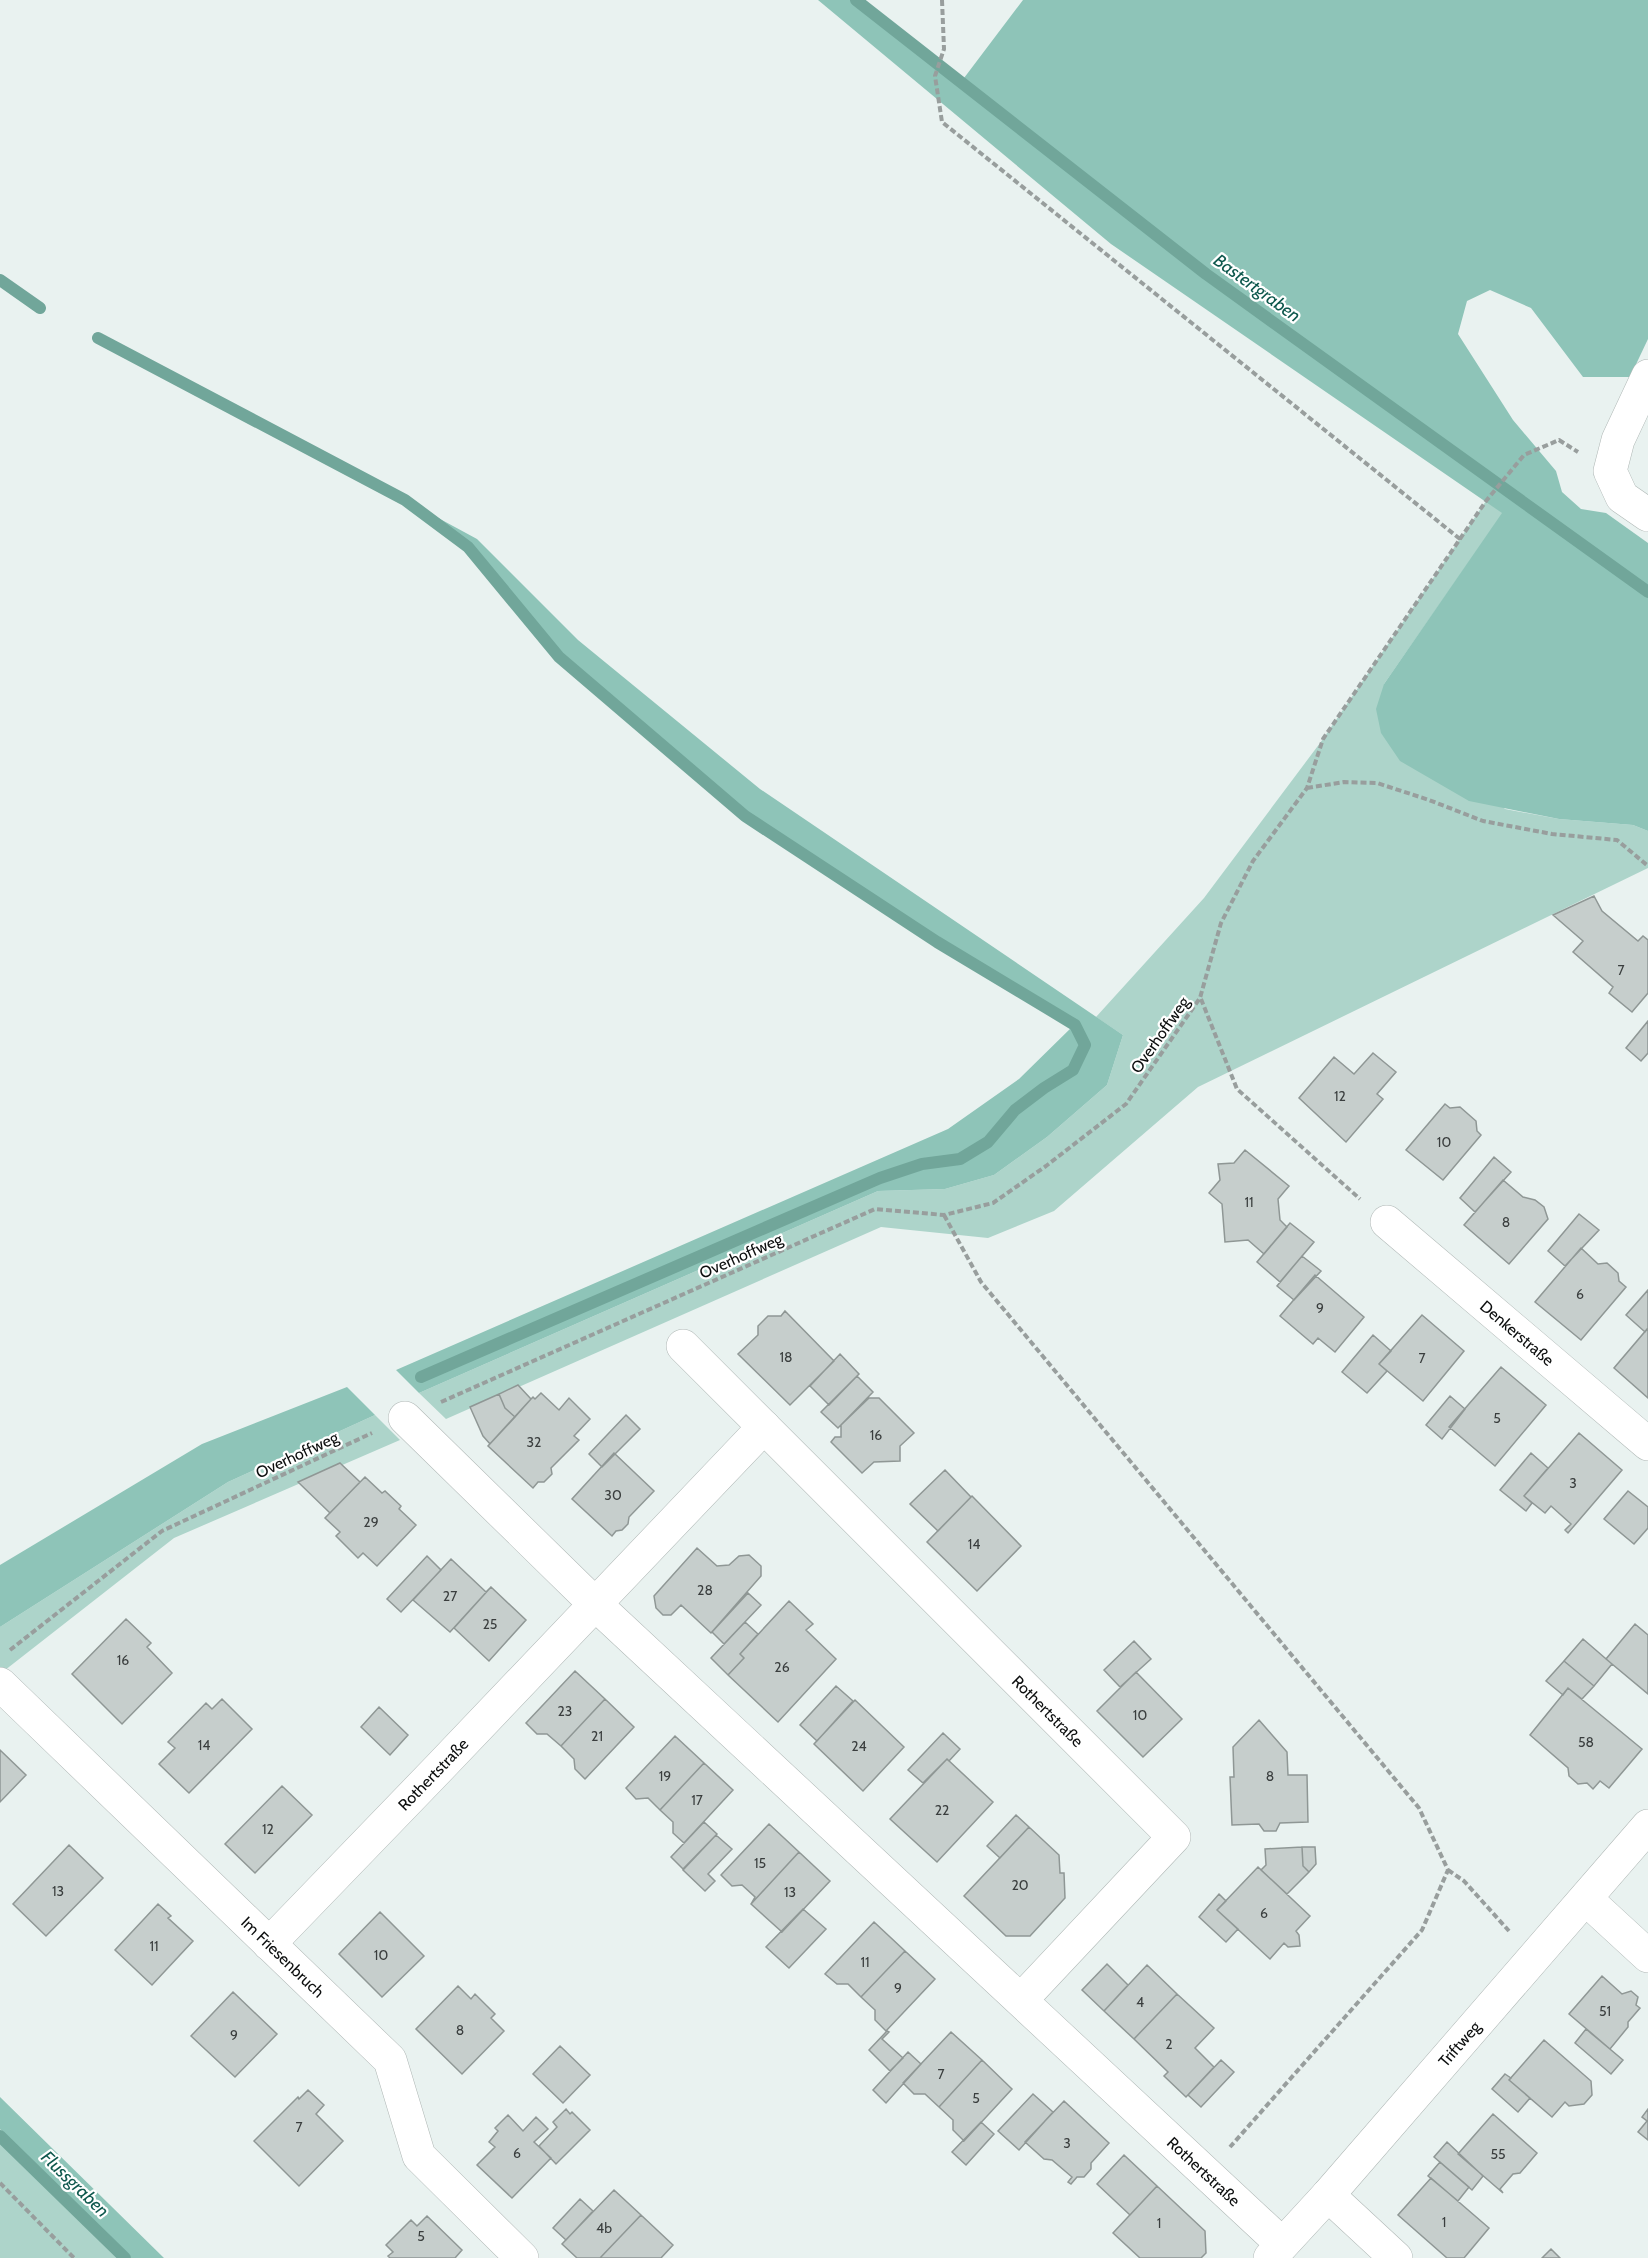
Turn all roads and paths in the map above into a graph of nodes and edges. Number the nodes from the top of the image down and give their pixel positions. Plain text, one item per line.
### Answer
1 (942, 0) edge
2 (1648, 376) edge
3 (1610, 471) junction
4 (1648, 515) edge
5 (1460, 539) junction
6 (1307, 788) junction
7 (1648, 866) edge
8 (1200, 998) junction
9 (944, 1215) junction
10 (1387, 1222) joint
11 (683, 1346) dead end
12 (405, 1418) junction
13 (764, 1427) junction
14 (1648, 1444) edge
15 (594, 1603) junction
16 (9, 1651) dead end
17 (0, 1684) edge
18 (1648, 1826) edge
19 (1448, 1870) junction
20 (1586, 1899) junction
21 (269, 1944) junction
22 (1648, 1956) edge
23 (1533, 1958) junction
24 (1021, 2000) junction
25 (1206, 2175) junction
26 (0, 2183) edge
27 (1328, 2195) junction
28 (1276, 2251) edge
29 (74, 2258) edge
30 (522, 2258) edge
31 (1396, 2258) edge

1 - 5 path
2 - 3 street
3 - 4 street
3 - 5 path, Overhoffweg
5 - 6 path, Overhoffweg
6 - 7 path
6 - 8 path, Overhoffweg
8 - 9 path, Overhoffweg
8 - 10 path
9 - 12 path, Overhoffweg
9 - 19 path
10 - 14 street, Denkerstraße
11 - 13 street, Rothertstraße
12 - 15 street, Rothertstraße
12 - 16 path, Overhoffweg
13 - 15 street, Rothertstraße
13 - 24 street, Rothertstraße
15 - 21 street, Rothertstraße
15 - 24 street, Rothertstraße
17 - 21 street, Im Friesenbruch
18 - 20 street, Triftweg
19 - 23 path
19 - 25 path
20 - 22 street
20 - 23 street, Triftweg
21 - 30 street, Im Friesenbruch
23 - 27 street, Triftweg
24 - 25 street, Rothertstraße
25 - 28 street, Rothertstraße
26 - 29 path
27 - 28 street, Triftweg
27 - 31 street

